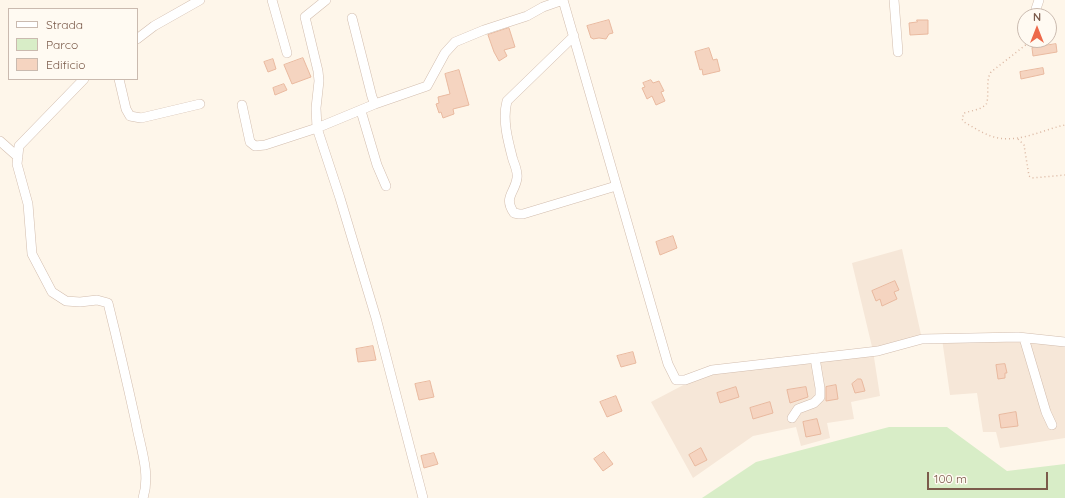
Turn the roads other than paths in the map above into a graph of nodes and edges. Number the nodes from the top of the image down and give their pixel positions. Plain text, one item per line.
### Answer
1 (272, 0) edge
2 (326, 0) edge
3 (563, 0) edge
4 (894, 0) edge
5 (198, 1) edge
6 (352, 18) dead end
7 (574, 36) junction
8 (138, 38) edge
9 (898, 52) dead end
10 (287, 53) dead end
11 (83, 80) edge
12 (119, 80) edge
13 (200, 104) dead end
14 (375, 104) junction
15 (242, 105) dead end
16 (361, 111) junction
17 (317, 128) junction
18 (0, 141) edge
19 (18, 157) junction
20 (386, 186) dead end
21 (616, 186) junction
22 (1024, 338) junction
23 (1065, 342) edge
24 (816, 358) junction
25 (792, 418) dead end
26 (1052, 425) dead end
27 (143, 498) edge
28 (423, 498) edge

1 - 10 street
2 - 17 street
3 - 7 street
3 - 14 street
4 - 9 street
5 - 8 street
6 - 14 street
7 - 21 street
7 - 21 street
11 - 19 street
12 - 13 street
14 - 16 street
15 - 17 street
16 - 17 street
16 - 20 street
17 - 28 street
18 - 19 street
19 - 27 street
21 - 24 street
22 - 23 street
22 - 24 street
22 - 26 street
24 - 25 street

